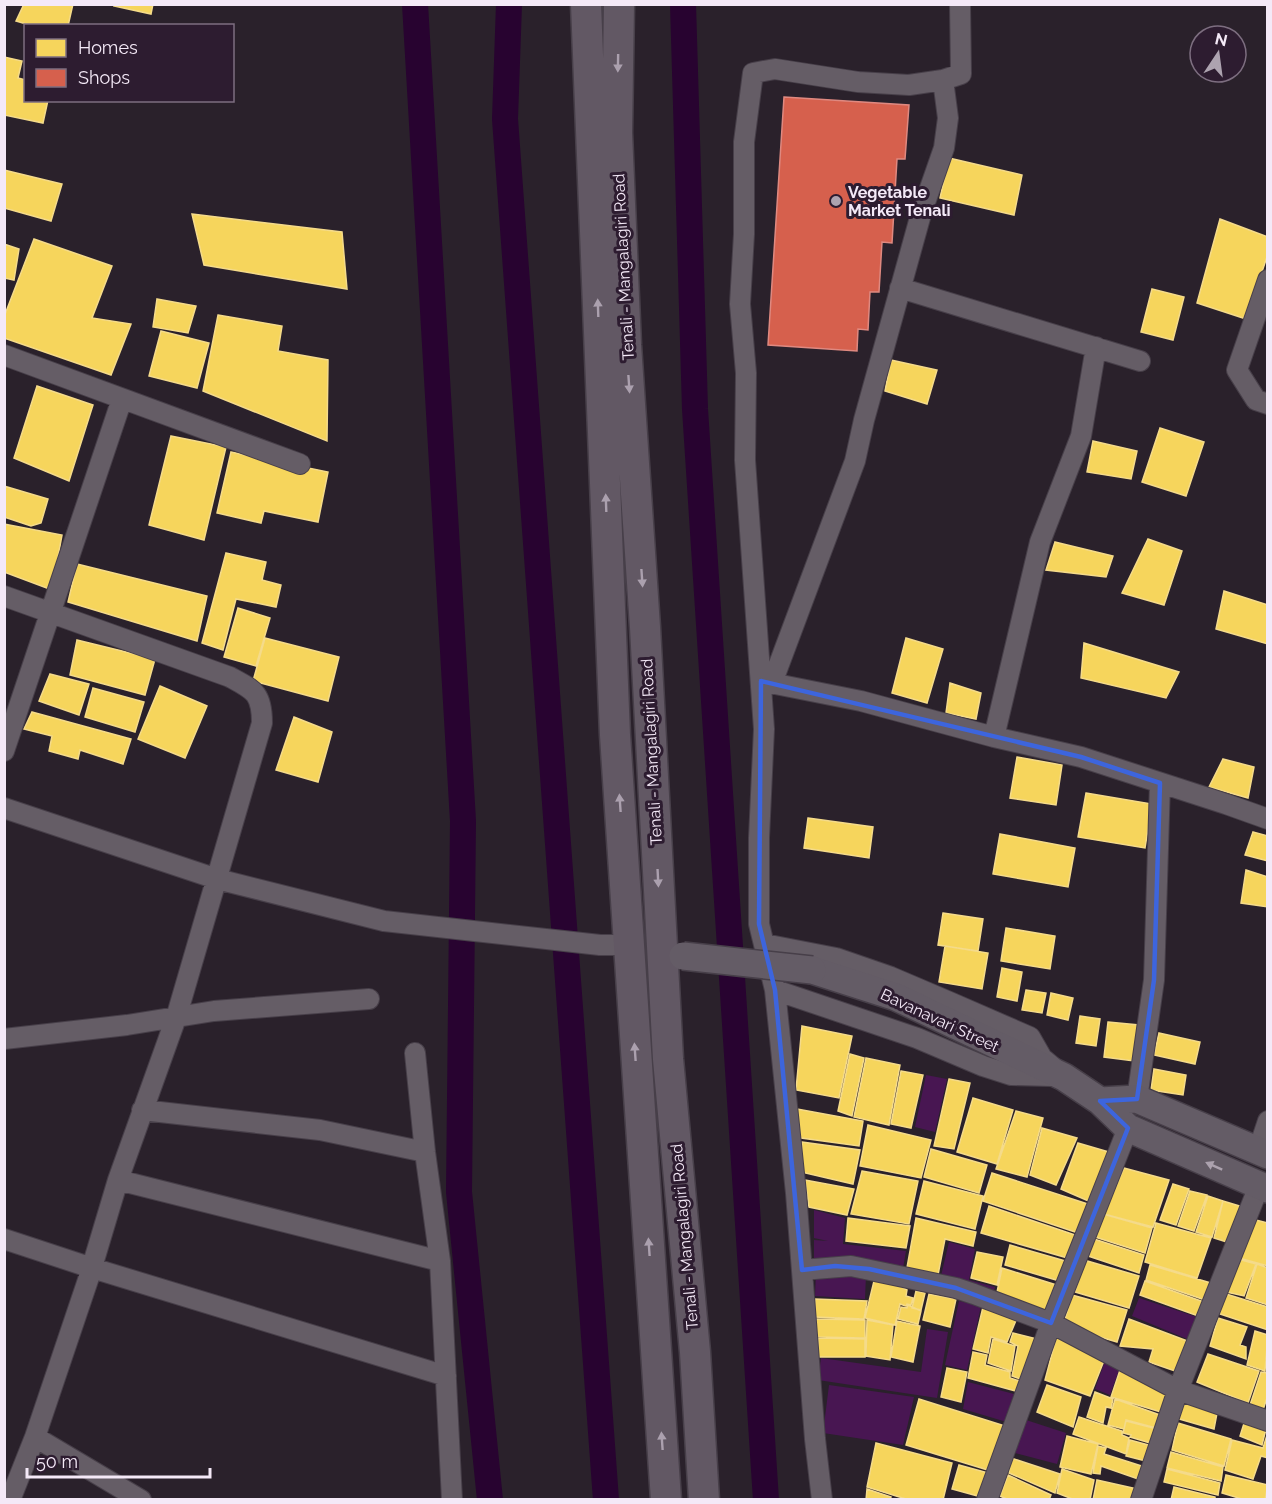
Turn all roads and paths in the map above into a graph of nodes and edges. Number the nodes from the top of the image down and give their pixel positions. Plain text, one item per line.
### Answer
1 (586, 4) edge
2 (619, 4) edge
3 (960, 4) edge
4 (943, 80) junction
5 (607, 204) junction
6 (1268, 280) edge
7 (900, 288) junction
8 (1096, 347) junction
9 (4, 355) edge
10 (1140, 361) dead end
11 (122, 399) junction
12 (1268, 404) edge
13 (300, 464) dead end
14 (4, 596) edge
15 (52, 612) junction
16 (766, 682) junction
17 (994, 737) junction
18 (4, 751) edge
19 (1160, 783) junction
20 (4, 808) edge
21 (1268, 819) edge
22 (217, 879) junction
23 (764, 944) junction
24 (614, 945) junction
25 (672, 954) junction
26 (775, 990) junction
27 (369, 999) dead end
28 (176, 1018) junction
29 (4, 1039) edge
30 (415, 1053) dead end
31 (1064, 1077) junction
32 (1137, 1099) junction
33 (1100, 1101) junction
34 (142, 1110) junction
35 (1268, 1121) edge
36 (1128, 1128) junction
37 (424, 1152) junction
38 (1263, 1153) edge
39 (118, 1180) junction
40 (1263, 1188) edge
41 (4, 1239) edge
42 (440, 1261) junction
43 (92, 1268) junction
44 (802, 1270) junction
45 (1051, 1323) junction
46 (446, 1376) junction
47 (1178, 1390) junction
48 (1268, 1421) edge
49 (35, 1437) junction
50 (9, 1500) edge
51 (141, 1500) edge
52 (452, 1500) edge
53 (666, 1500) edge
54 (704, 1500) edge
55 (822, 1500) edge
56 (987, 1500) edge
57 (1141, 1500) edge

1 - 5 main road
2 -> 5 main road, Tenali - Mangalagiri Road
3 - 4 street
4 - 7 street
4 - 16 street
24 -> 5 main road
5 -> 25 main road, Tenali - Mangalagiri Road
6 - 12 street
7 - 8 street
7 - 16 street
8 - 10 street
8 - 17 street
9 - 11 street
11 - 13 street
11 - 15 street
14 - 15 street
15 - 18 street
15 - 22 street
16 - 17 street
16 - 23 street
17 - 19 street
19 - 21 street
19 - 32 street
20 - 22 street
22 - 24 street
22 - 28 street
23 - 26 street
23 - 31 street
24 - 25 main road, Bavanavari Street
53 -> 24 main road
25 - 31 main road, Bavanavari Street, bridge
25 - 54 main road, Tenali - Mangalagiri Road
26 - 31 street
26 - 44 street
27 - 28 street
28 - 29 street
28 - 34 street
30 - 37 street
31 - 33 main road, Bavanavari Street
32 - 33 main road
32 - 38 main road
33 - 36 main road, Bavanavari Street
34 - 37 street
34 - 39 street
35 - 38 street
40 -> 36 main road, Bavanavari Street
36 - 45 street
37 - 42 street
39 - 42 street
39 - 43 street
40 - 47 street
41 - 43 street
42 - 46 street
43 - 46 street
43 - 49 street
44 - 45 street
44 - 55 street
45 - 47 street
45 - 56 street
46 - 52 street
47 - 48 street
47 - 57 street
49 - 50 street
49 - 51 street

